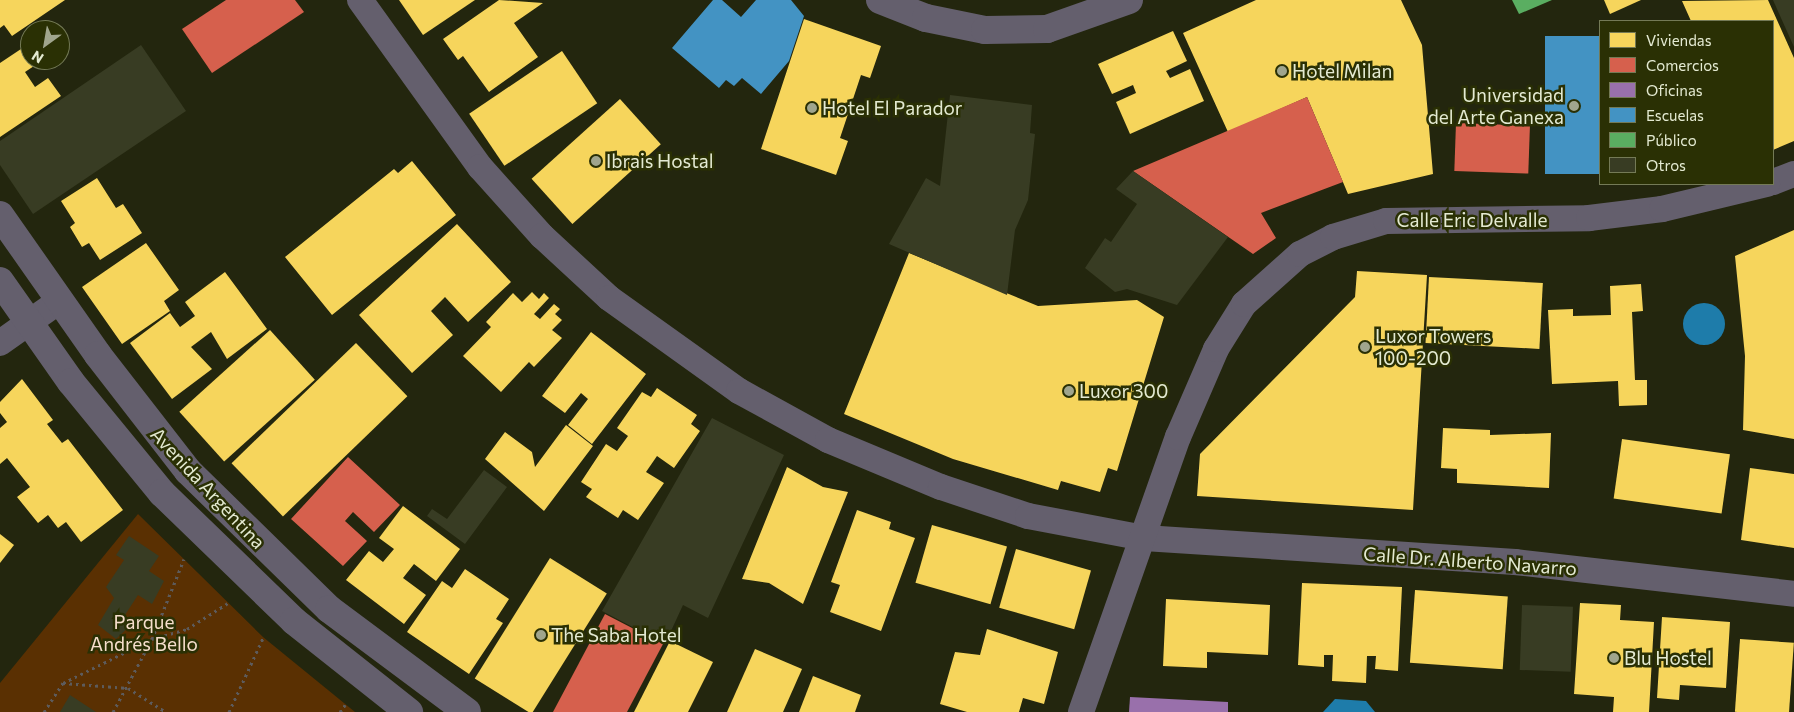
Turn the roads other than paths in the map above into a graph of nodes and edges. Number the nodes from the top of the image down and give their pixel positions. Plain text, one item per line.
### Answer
1 (360, 0) edge
2 (880, 0) edge
3 (1129, 0) edge
4 (1794, 174) edge
5 (1774, 182) edge
6 (1763, 185) edge
7 (0, 215) edge
8 (0, 281) edge
9 (59, 301) junction
10 (27, 321) junction
11 (0, 344) edge
12 (1144, 538) junction
13 (1794, 594) edge
14 (409, 712) edge
15 (468, 712) edge
16 (1081, 712) edge

1 - 12 street, Calle Dr. Alberto Navarro
2 - 3 street
4 - 5 street
6 - 12 street, Calle Eric Delvalle
7 - 9 street, Avenida Argentina
8 - 10 street, Avenida Argentina
9 - 10 street
9 - 15 street, Avenida Argentina
10 - 11 street
10 - 14 street, Avenida Argentina
12 - 13 street, Calle Dr. Alberto Navarro
12 - 16 street, Calle Eric Delvalle

